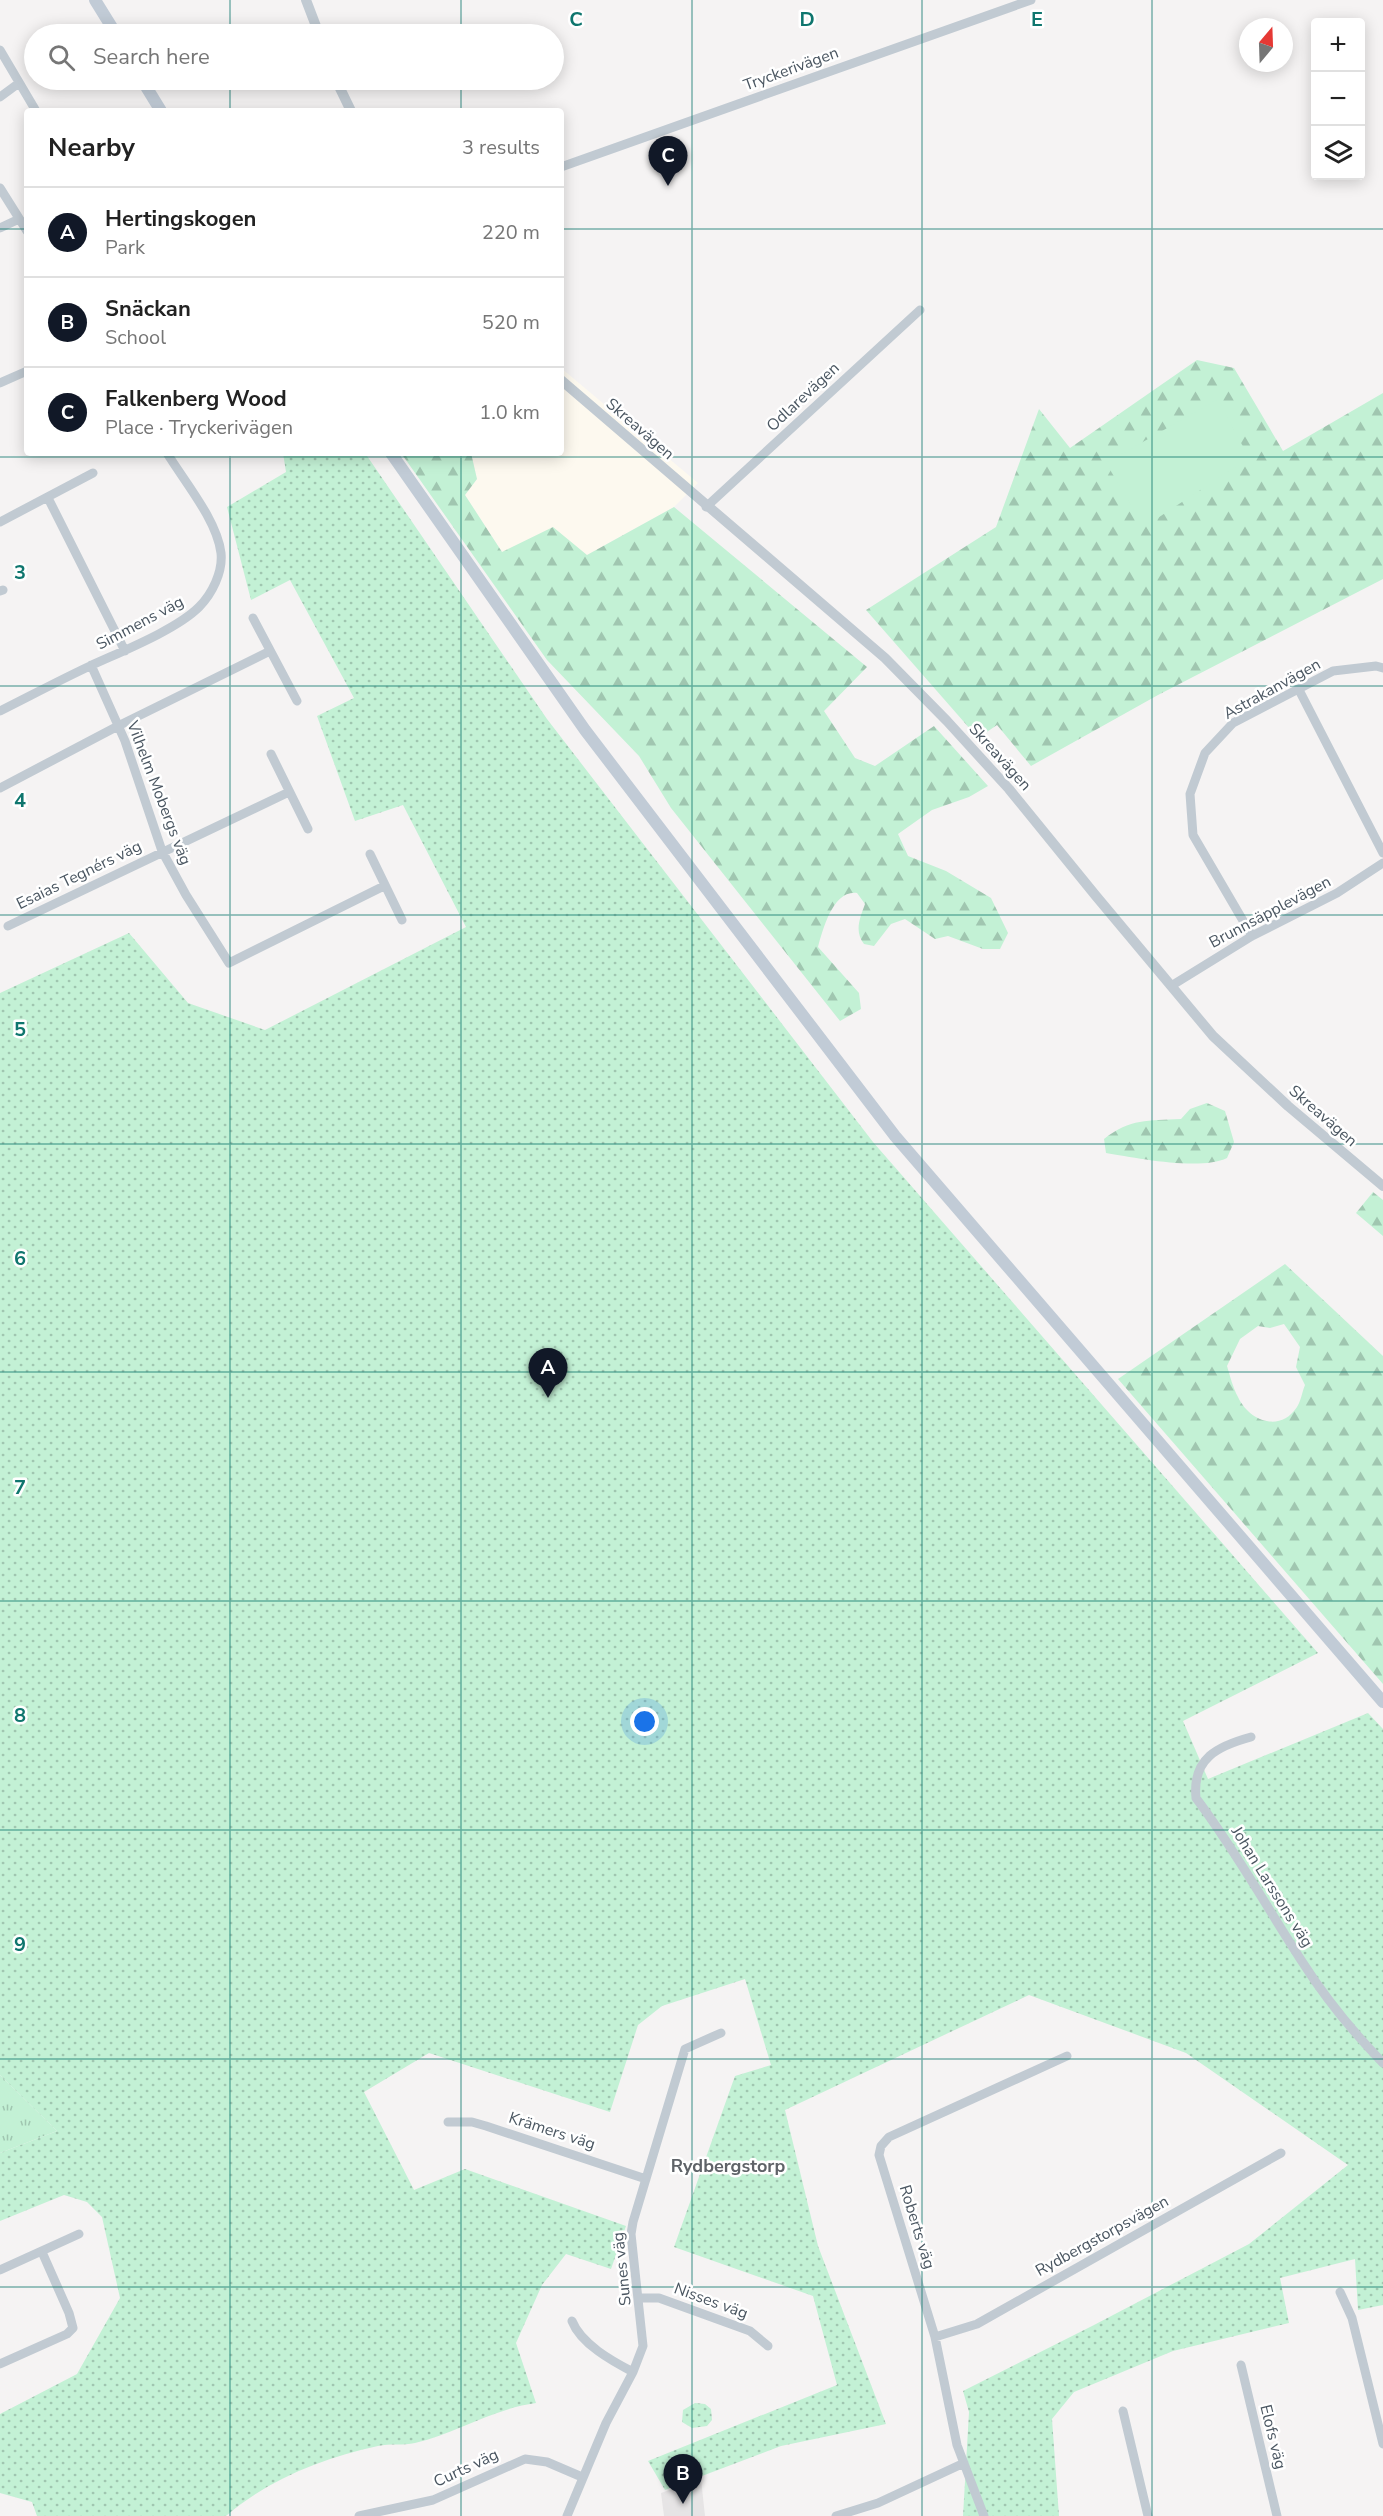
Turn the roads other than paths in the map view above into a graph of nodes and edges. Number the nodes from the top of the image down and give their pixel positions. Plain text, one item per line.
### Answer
1 (95, 0) edge
2 (306, 0) edge
3 (1031, 0) edge
4 (110, 24) edge
5 (315, 24) edge
6 (0, 50) edge
7 (19, 83) junction
8 (148, 90) edge
9 (341, 90) edge
10 (0, 97) edge
11 (34, 108) edge
12 (159, 108) edge
13 (350, 108) edge
14 (564, 166) edge
15 (0, 188) edge
16 (20, 219) junction
17 (24, 226) edge
18 (0, 228) edge
19 (920, 310) dead end
20 (24, 372) edge
21 (0, 383) edge
22 (564, 383) edge
23 (169, 456) edge
24 (394, 456) edge
25 (93, 473) dead end
26 (48, 498) junction
27 (706, 507) junction
28 (0, 522) edge
29 (253, 618) dead end
30 (125, 651) junction
31 (270, 651) junction
32 (91, 665) junction
33 (1383, 668) edge
34 (1299, 690) junction
35 (297, 701) dead end
36 (1, 708) edge
37 (118, 726) junction
38 (271, 754) dead end
39 (0, 788) edge
40 (289, 792) junction
41 (308, 829) dead end
42 (162, 851) junction
43 (1383, 853) edge
44 (369, 854) dead end
45 (1383, 863) edge
46 (384, 885) junction
47 (402, 920) dead end
48 (8, 926) dead end
49 (1252, 936) junction
50 (1171, 986) junction
51 (1383, 1186) edge
52 (1383, 1702) edge
53 (1251, 1737) dead end
54 (721, 2033) dead end
55 (1067, 2055) dead end
56 (1383, 2063) edge
57 (448, 2122) dead end
58 (1281, 2153) dead end
59 (646, 2178) junction
60 (79, 2234) dead end
61 (42, 2252) junction
62 (0, 2270) edge
63 (1340, 2292) dead end
64 (640, 2298) junction
65 (572, 2321) dead end
66 (935, 2337) junction
67 (768, 2346) dead end
68 (0, 2364) edge
69 (1241, 2365) dead end
70 (633, 2372) junction
71 (1123, 2411) dead end
72 (1383, 2445) edge
73 (964, 2463) junction
74 (582, 2477) junction
75 (359, 2516) edge
76 (567, 2516) edge
77 (836, 2516) edge
78 (984, 2516) edge
79 (1148, 2516) edge
80 (1277, 2516) edge

1 - 4 main road
2 - 5 street
3 - 14 street, Tryckerivägen
6 - 7 street
7 - 10 street
7 - 11 street
8 - 12 main road
9 - 13 street
15 - 16 street
16 - 17 street
16 - 18 street
19 - 27 street, Odlarevägen
20 - 21 street
22 - 27 street, Skreavägen
23 - 30 street, Simmens väg
24 - 52 main road
25 - 26 street
26 - 28 street
26 - 30 street
27 - 50 street, Skreavägen
29 - 31 street
30 - 32 street, Simmens väg
31 - 35 street
31 - 37 street
32 - 36 street, Simmens väg
32 - 37 street, Vilhelm Mobergs väg
33 - 34 street, Astrakanvägen
34 - 43 street
34 - 49 street, Astrakanvägen
37 - 39 street
37 - 42 street, Vilhelm Mobergs väg
38 - 40 street
40 - 41 street
40 - 42 street, Esaias Tegnérs väg
42 - 46 street, Vilhelm Mobergs väg
42 - 48 street, Esaias Tegnérs väg
44 - 46 street
45 - 49 street, Brunnsäpplevägen
46 - 47 street
49 - 50 street, Brunnsäpplevägen
50 - 51 street, Skreavägen
53 - 56 street, Johan Larssons väg
54 - 59 street, Sunes väg
55 - 66 street, Roberts väg
57 - 59 street, Krämers väg
58 - 66 street, Rydbergstorpsvägen
59 - 64 street, Sunes väg
60 - 61 street
61 - 62 street
61 - 68 street
63 - 72 street
64 - 67 street, Nisses väg
64 - 70 street, Sunes väg
65 - 70 street
66 - 73 street, Roberts väg
69 - 80 street, Elofs väg
70 - 74 street, Sunes väg
71 - 79 street
73 - 77 street
73 - 78 street, Roberts väg
74 - 75 street, Curts väg
74 - 76 street, Sunes väg

